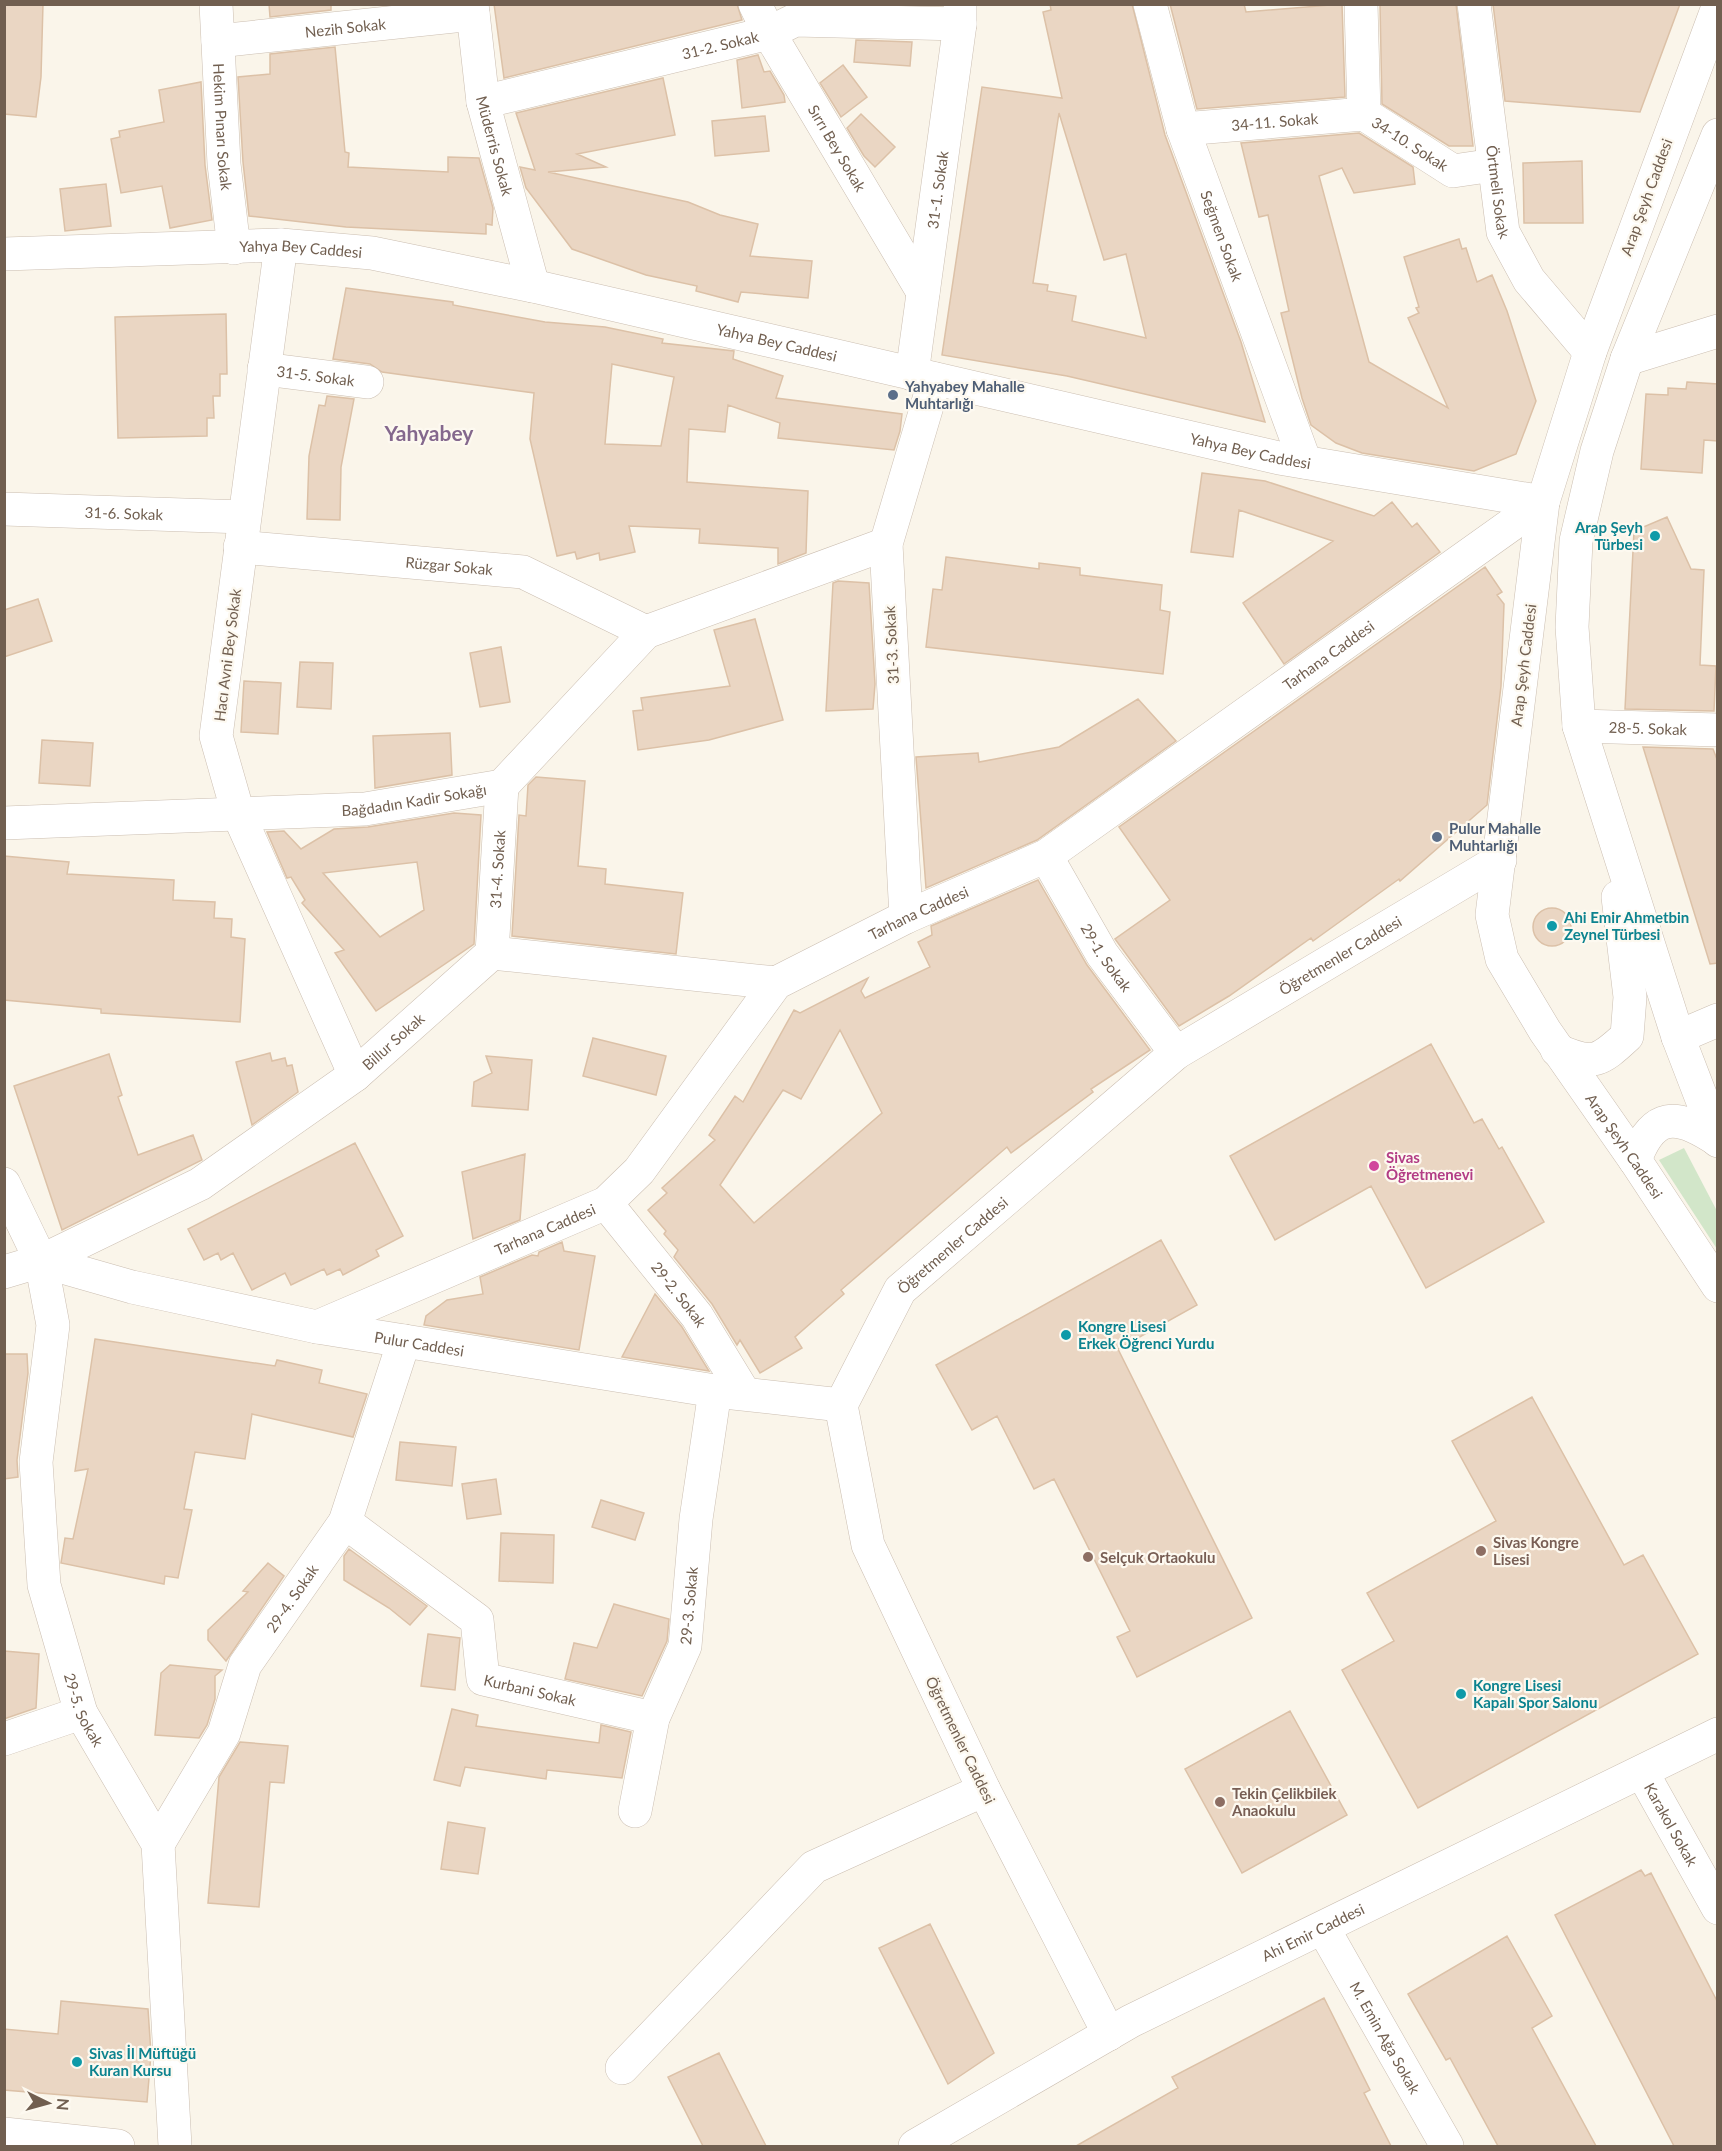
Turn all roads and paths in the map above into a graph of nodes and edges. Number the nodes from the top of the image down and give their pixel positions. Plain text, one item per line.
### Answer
1 (216, 4) edge
2 (755, 4) edge
3 (1150, 4) edge
4 (1360, 4) edge
5 (1474, 4) edge
6 (1718, 7) edge
7 (473, 9) edge
8 (960, 14) edge
9 (769, 33) junction
10 (218, 41) junction
11 (483, 102) junction
12 (1364, 114) junction
13 (1183, 129) junction
14 (1718, 135) edge
15 (1494, 165) junction
16 (281, 245) junction
17 (234, 248) junction
18 (4, 254) edge
19 (533, 286) junction
20 (923, 292) junction
21 (1718, 331) edge
22 (1590, 352) junction
23 (1627, 359) junction
24 (264, 369) junction
25 (923, 376) junction
26 (367, 382) dead end
27 (1305, 462) junction
28 (1543, 502) junction
29 (4, 509) edge
30 (242, 532) junction
31 (886, 544) junction
32 (646, 632) junction
33 (1579, 726) junction
34 (1718, 730) edge
35 (502, 786) junction
36 (238, 813) junction
37 (1608, 817) junction
38 (4, 823) edge
39 (1046, 856) junction
40 (1500, 860) junction
41 (906, 917) junction
42 (492, 953) junction
43 (776, 983) junction
44 (1718, 1020) edge
45 (1678, 1037) junction
46 (1557, 1050) junction
47 (1176, 1053) junction
48 (354, 1076) junction
49 (1717, 1140) edge
50 (1635, 1160) junction
51 (4, 1184) edge
52 (606, 1203) junction
53 (41, 1261) junction
54 (4, 1272) edge
55 (1718, 1286) edge
56 (317, 1327) junction
57 (404, 1341) junction
58 (730, 1392) junction
59 (841, 1405) junction
60 (345, 1522) junction
61 (81, 1713) junction
62 (653, 1718) junction
63 (1718, 1734) edge
64 (4, 1739) edge
65 (1642, 1772) junction
66 (984, 1790) junction
67 (635, 1811) dead end
68 (158, 1844) junction
69 (1718, 1908) edge
70 (1323, 1928) junction
71 (1109, 2034) junction
72 (622, 2068) dead end
73 (4, 2134) edge
74 (930, 2143) edge
75 (118, 2146) edge
76 (175, 2146) edge
77 (1447, 2146) edge

1 - 10 street, Hekim Pınarı Sokak
2 - 9 street, Sırrı Bey Sokak
3 - 13 street, Seğmen Sokak
4 - 12 street, 34-10. Sokak
5 - 15 street, Örtmeli Sokak
6 - 22 street, Arap Şeyh Caddesi
7 - 10 street, Nezih Sokak
7 - 11 street, Müderris Sokak
8 - 9 street, 31-2. Sokak
8 - 20 street, 31-1. Sokak
9 - 11 street, 31-2. Sokak
9 - 20 street, Sırrı Bey Sokak
10 - 17 street, Hekim Pınarı Sokak
11 - 19 street, Müderris Sokak
12 - 13 street, 34-11. Sokak
12 - 15 street, 34-10. Sokak
13 - 27 street, Seğmen Sokak
14 - 23 street
15 - 22 street, Örtmeli Sokak
16 - 17 street, Yahya Bey Caddesi
16 - 19 street, Yahya Bey Caddesi
16 - 24 street, Hacı Avni Bey Sokak
17 - 18 street, Yahya Bey Caddesi
19 - 25 street, Yahya Bey Caddesi
20 - 25 street, 31-1. Sokak
21 - 23 street
22 - 28 street, Arap Şeyh Caddesi
23 - 33 street
24 - 26 street, 31-5. Sokak
24 - 30 street, Hacı Avni Bey Sokak
25 - 27 street, Yahya Bey Caddesi
25 - 31 street, 31-3. Sokak
27 - 28 street, Yahya Bey Caddesi
28 - 39 street, Tarhana Caddesi
28 - 40 street, Arap Şeyh Caddesi
29 - 30 street, 31-6. Sokak
30 - 32 street, Rüzgar Sokak
30 - 36 street, Hacı Avni Bey Sokak
31 - 32 street, Bağdadın Kadir Sokağı
31 - 41 street, 31-3. Sokak
32 - 35 street, Bağdadın Kadir Sokağı
33 - 34 street, 28-5. Sokak
33 - 37 street
35 - 36 street, Bağdadın Kadir Sokağı
35 - 42 street, 31-4. Sokak
36 - 38 street, Bağdadın Kadir Sokağı
36 - 48 street, Hacı Avni Bey Sokak
37 - 45 street
37 - 46 street
39 - 41 street, Tarhana Caddesi
39 - 47 street, 29-1. Sokak
40 - 46 street, Arap Şeyh Caddesi
40 - 47 street, Öğretmenler Caddesi
41 - 43 street, Tarhana Caddesi
42 - 43 street
42 - 48 street, Billur Sokak
43 - 52 street, Tarhana Caddesi
44 - 45 street
45 - 49 street
46 - 50 street, Arap Şeyh Caddesi
47 - 59 street, Öğretmenler Caddesi
48 - 53 street, Billur Sokak
49 - 50 street
50 - 55 street, Arap Şeyh Caddesi
51 - 53 street, 29-5. Sokak
52 - 56 street, Tarhana Caddesi
52 - 58 street, 29-2. Sokak
53 - 54 street
53 - 56 street, Pulur Caddesi
53 - 61 street, 29-5. Sokak
56 - 57 street, Pulur Caddesi
57 - 58 street, Pulur Caddesi
57 - 60 street, 29-4. Sokak
58 - 59 street, Pulur Caddesi
58 - 62 street, 29-3. Sokak
59 - 66 street, Öğretmenler Caddesi
60 - 62 street, Kurbani Sokak
60 - 68 street, 29-4. Sokak
61 - 64 street
61 - 68 street, 29-5. Sokak
62 - 67 street, 29-3. Sokak
63 - 65 street, Ahi Emir Caddesi
65 - 69 street, Karakol Sokak
65 - 70 street, Ahi Emir Caddesi
66 - 71 street, Öğretmenler Caddesi
66 - 72 street
68 - 76 street, 29-5. Sokak
70 - 71 street, Ahi Emir Caddesi
70 - 77 street, M. Emin Ağa Sokak
71 - 74 street, Ahi Emir Caddesi
73 - 75 street

